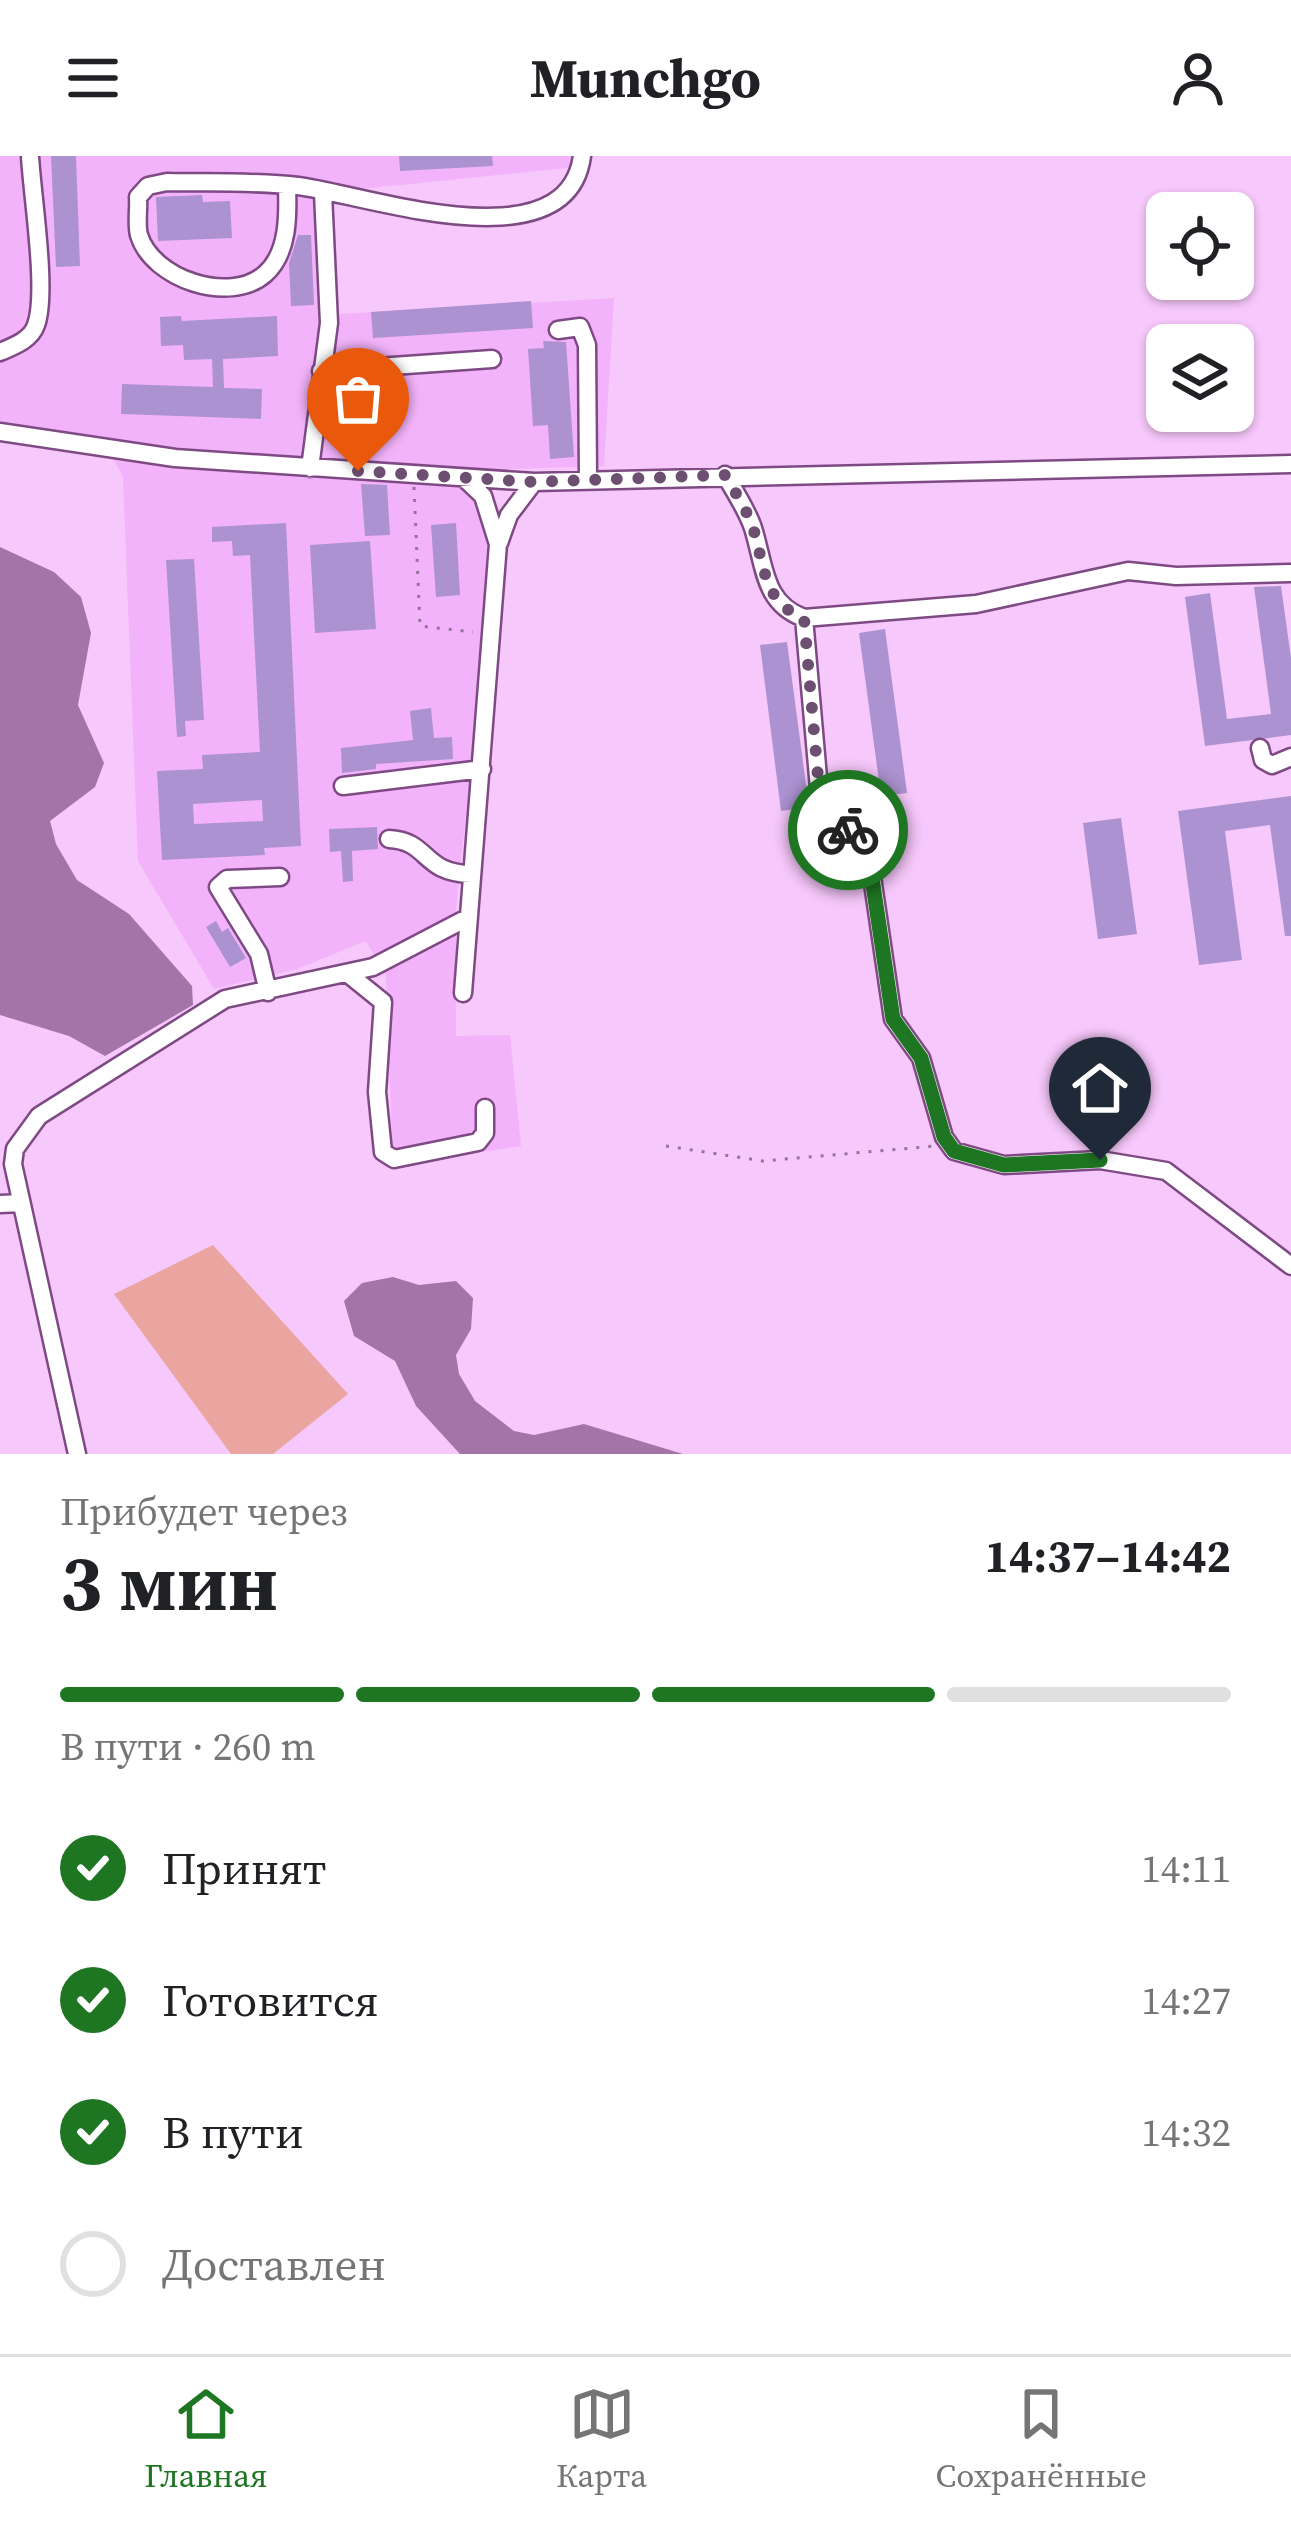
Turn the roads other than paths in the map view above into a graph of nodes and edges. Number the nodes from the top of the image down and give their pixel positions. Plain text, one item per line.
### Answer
1 (29, 156) edge
2 (583, 156) edge
3 (287, 186) junction
4 (323, 193) junction
5 (558, 330) dead end
6 (0, 352) edge
7 (492, 359) dead end
8 (321, 371) junction
9 (0, 432) edge
10 (1291, 464) edge
11 (310, 468) junction
12 (725, 475) junction
13 (464, 478) junction
14 (588, 478) junction
15 (534, 482) junction
16 (498, 544) junction
17 (1291, 573) edge
18 (804, 618) junction
19 (1260, 748) dead end
20 (1291, 757) edge
21 (482, 769) junction
22 (344, 786) dead end
23 (389, 839) dead end
24 (471, 874) junction
25 (280, 877) dead end
26 (467, 918) junction
27 (347, 973) junction
28 (268, 992) junction
29 (463, 993) dead end
30 (485, 1108) dead end
31 (21, 1203) junction
32 (0, 1204) edge
33 (1291, 1266) edge
34 (77, 1454) edge

1 - 6 street
2 - 4 street
3 - 3 street
3 - 4 street
4 - 8 street
5 - 14 street
7 - 8 street
8 - 11 street
9 - 11 street
10 - 12 street
11 - 13 street
12 - 14 street
12 - 18 street
13 - 15 street
13 - 16 street
14 - 15 street
15 - 16 street
16 - 21 street
17 - 18 street
18 - 33 street
19 - 20 street
21 - 22 street
21 - 24 street
23 - 24 street
24 - 26 street
25 - 28 street
26 - 27 street
26 - 29 street
27 - 28 street
27 - 30 street
28 - 31 street
31 - 32 street
31 - 34 street

